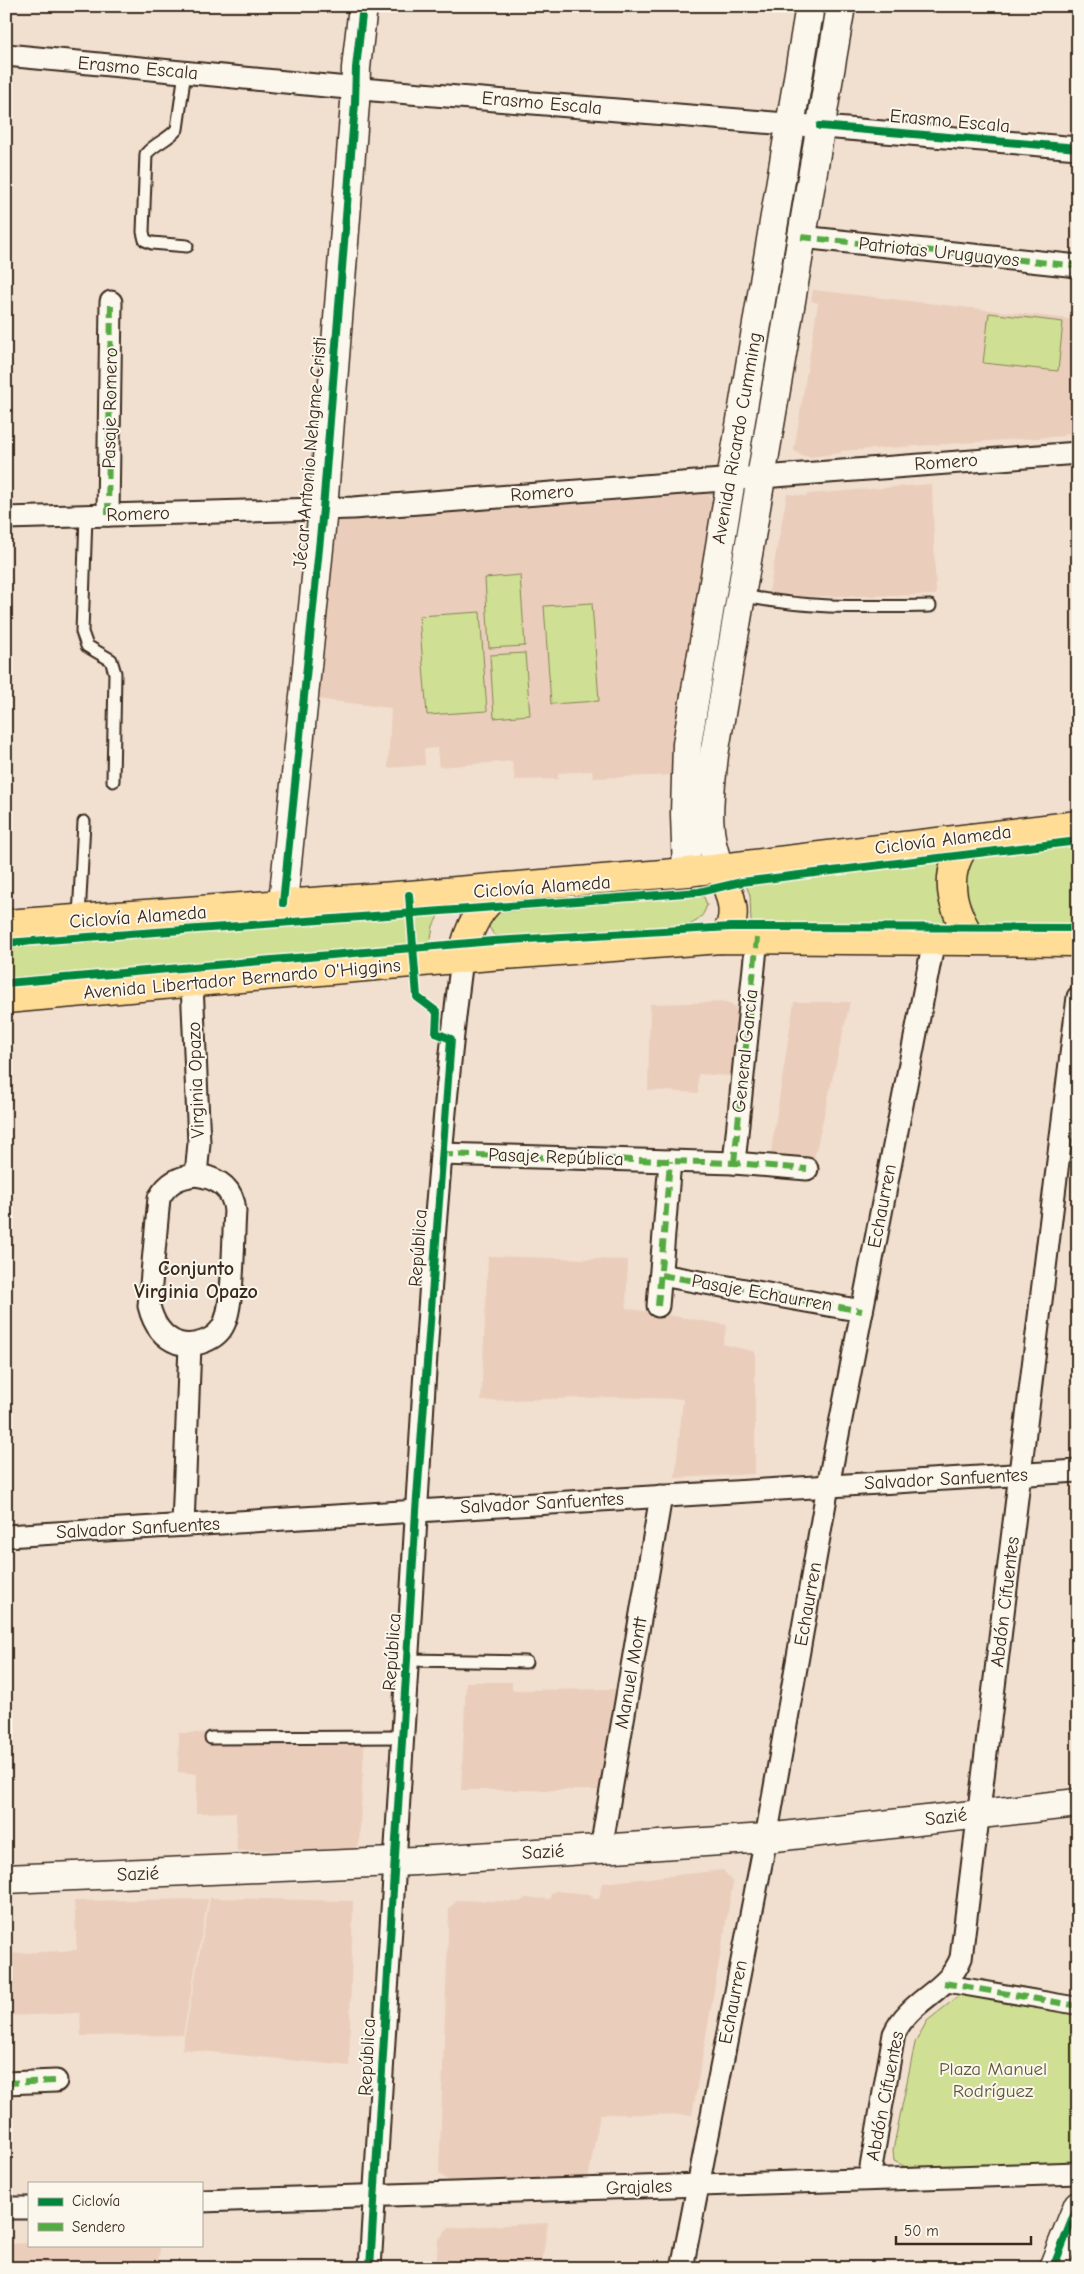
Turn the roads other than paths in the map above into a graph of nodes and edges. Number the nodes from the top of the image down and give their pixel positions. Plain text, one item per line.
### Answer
1 (363, 6) edge
2 (810, 6) edge
3 (841, 6) edge
4 (6, 56) edge
5 (184, 72) junction
6 (355, 88) junction
7 (789, 124) junction
8 (820, 126) junction
9 (1078, 148) edge
10 (801, 237) junction
11 (187, 246) dead end
12 (1078, 266) edge
13 (111, 302) dead end
14 (1078, 453) edge
15 (761, 476) junction
16 (732, 478) junction
17 (323, 509) junction
18 (108, 515) junction
19 (86, 516) junction
20 (6, 518) edge
21 (711, 590) junction
22 (740, 595) junction
23 (930, 606) dead end
24 (113, 781) dead end
25 (84, 822) dead end
26 (1078, 825) edge
27 (971, 838) junction
28 (720, 868) junction
29 (687, 872) junction
30 (506, 887) junction
31 (283, 903) junction
32 (79, 917) junction
33 (6, 924) edge
34 (757, 938) junction
35 (721, 939) junction
36 (934, 940) junction
37 (973, 941) junction
38 (1078, 942) edge
39 (462, 958) junction
40 (192, 984) junction
41 (1078, 997) edge
42 (6, 999) edge
43 (441, 1154) junction
44 (670, 1161) junction
45 (734, 1163) junction
46 (807, 1169) dead end
47 (196, 1175) junction
48 (661, 1275) junction
49 (658, 1306) dead end
50 (862, 1311) junction
51 (190, 1345) junction
52 (1078, 1471) edge
53 (1019, 1475) junction
54 (828, 1486) junction
55 (661, 1496) junction
56 (416, 1511) junction
57 (183, 1525) junction
58 (6, 1536) edge
59 (408, 1660) junction
60 (526, 1662) dead end
61 (403, 1737) junction
62 (210, 1738) dead end
63 (1078, 1803) edge
64 (980, 1813) junction
65 (766, 1838) junction
66 (601, 1849) junction
67 (395, 1862) junction
68 (6, 1879) edge
69 (944, 1983) junction
70 (1078, 2006) edge
71 (56, 2081) dead end
72 (6, 2083) edge
73 (1078, 2173) edge
74 (869, 2179) junction
75 (696, 2185) junction
76 (375, 2194) junction
77 (202, 2201) edge
78 (1078, 2206) edge
79 (6, 2208) edge
80 (28, 2208) edge
81 (370, 2268) edge
82 (682, 2268) edge
83 (1054, 2268) edge

1 - 6 street, Jécar Antonio Nehgme Cristi
2 - 7 street, Avenida Ricardo Cumming
3 - 8 street, Avenida Ricardo Cumming
4 - 5 street, Erasmo Escala
5 - 6 street, Erasmo Escala
5 - 11 lane
6 - 7 street, Erasmo Escala
6 - 17 street, Jécar Antonio Nehgme Cristi
7 - 8 street, Erasmo Escala
7 - 16 street, Avenida Ricardo Cumming
8 - 9 street, Erasmo Escala
8 - 10 street, Avenida Ricardo Cumming
10 - 12 street, Patriotas Uruguayos
10 - 15 street, Avenida Ricardo Cumming
13 - 18 street, Pasaje Romero
14 - 15 street, Romero
15 - 16 street, Romero
15 - 22 street, Avenida Ricardo Cumming
16 - 17 street, Romero
16 - 21 street, Avenida Ricardo Cumming
17 - 18 street, Romero
17 - 31 street, Jécar Antonio Nehgme Cristi
18 - 19 street, Romero
19 - 20 street, Romero
19 - 24 lane
21 - 22 street
21 - 29 street, Avenida Ricardo Cumming
22 - 23 lane
22 - 28 street, Avenida Ricardo Cumming
25 - 32 lane
26 - 27 main road
27 - 28 main road
27 - 37 main road
28 - 29 main road
28 - 35 main road
29 - 30 main road
30 - 31 main road
30 - 39 main road
31 - 32 main road
32 - 33 main road
34 - 35 main road, Avenida Libertador Bernardo O'Higgins
34 - 36 main road, Avenida Libertador Bernardo O'Higgins
34 - 45 street, General García
35 - 39 main road, Avenida Libertador Bernardo O'Higgins
36 - 37 main road, Avenida Libertador Bernardo O'Higgins
36 - 50 street, Echaurren
37 - 38 main road, Avenida Libertador Bernardo O'Higgins
39 - 40 main road, Avenida Libertador Bernardo O'Higgins
39 - 43 street, República
40 - 42 main road, Avenida Libertador Bernardo O'Higgins
40 - 47 street, Virginia Opazo
41 - 53 street, Abdón Cifuentes
43 - 44 street, Pasaje República
43 - 56 street, República
44 - 45 street, Pasaje República
44 - 48 street
45 - 46 street, Pasaje República
47 - 51 street
47 - 51 street
48 - 49 street
48 - 50 street, Pasaje Echaurren
50 - 54 street, Echaurren
51 - 57 street
52 - 53 street, Salvador Sanfuentes
53 - 54 street, Salvador Sanfuentes
53 - 64 street, Abdón Cifuentes
54 - 55 street, Salvador Sanfuentes
54 - 65 street, Echaurren
55 - 56 street, Salvador Sanfuentes
55 - 66 street, Manuel Montt
56 - 57 street, Salvador Sanfuentes
56 - 59 street, República
57 - 58 street, Salvador Sanfuentes
59 - 60 lane
59 - 61 street, República
61 - 62 lane
61 - 67 street, República
63 - 64 street, Sazié
64 - 65 street, Sazié
64 - 69 street, Abdón Cifuentes
65 - 66 street, Sazié
65 - 75 street, Echaurren
66 - 67 street, Sazié
67 - 68 street, Sazié
67 - 76 street, República
69 - 70 street
69 - 74 street, Abdón Cifuentes
71 - 72 street
73 - 74 street, Grajales
74 - 75 street, Grajales
75 - 76 street, Grajales
75 - 82 street, Echaurren
76 - 77 street, Grajales
76 - 81 street, República
78 - 83 street
79 - 80 street

